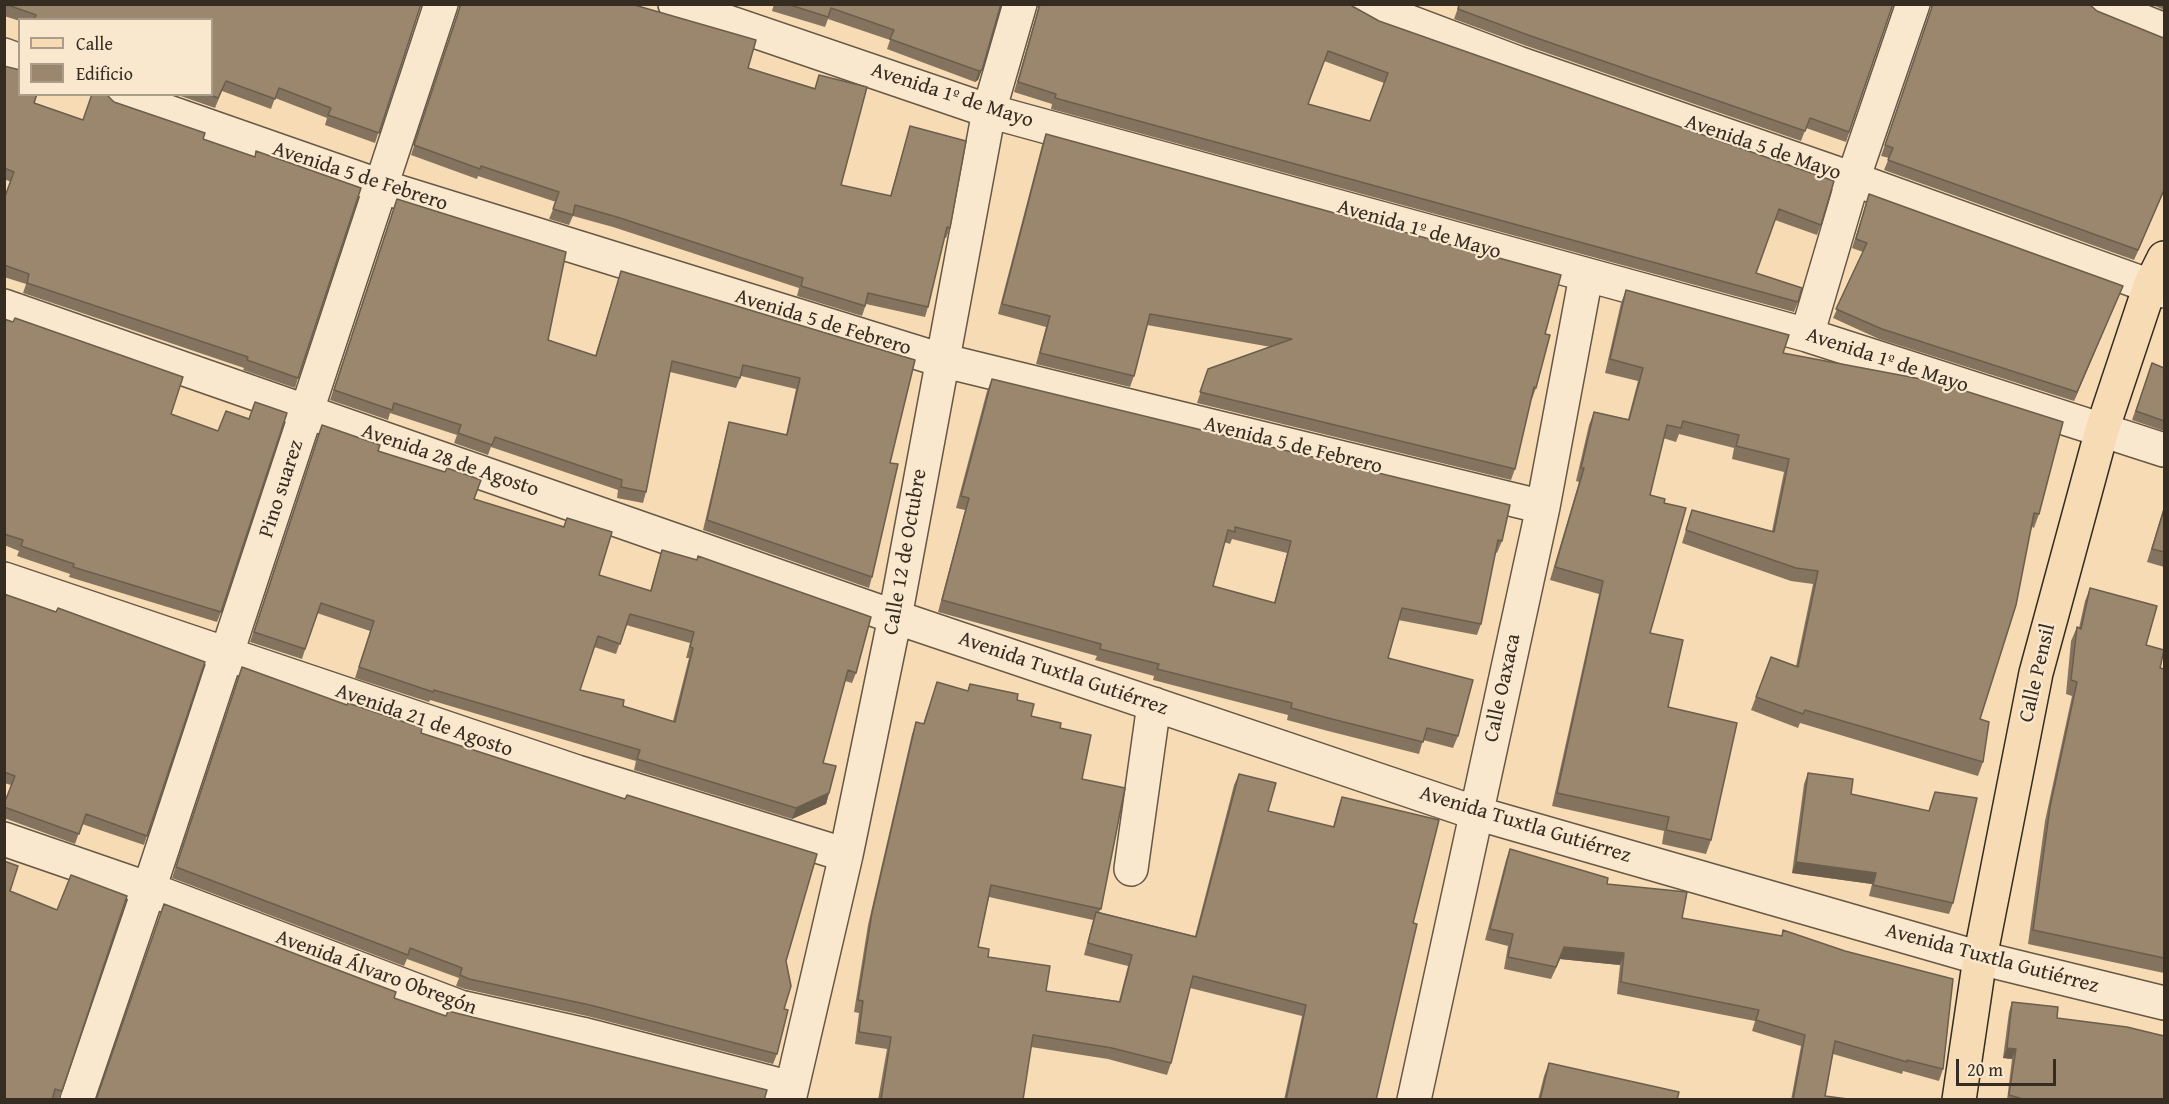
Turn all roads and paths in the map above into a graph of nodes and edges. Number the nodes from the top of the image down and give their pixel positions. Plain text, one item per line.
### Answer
1 (441, 4) edge
2 (675, 4) edge
3 (1020, 4) edge
4 (1362, 4) edge
5 (1913, 4) edge
6 (2100, 4) edge
7 (2164, 30) edge
8 (123, 96) edge
9 (989, 111) junction
10 (1852, 179) junction
11 (382, 187) junction
12 (1586, 276) junction
13 (2160, 278) edge
14 (4, 306) edge
15 (1807, 335) junction
16 (941, 360) junction
17 (308, 412) junction
18 (2102, 430) junction
19 (2164, 450) edge
20 (1543, 507) junction
21 (4, 579) edge
22 (895, 617) junction
23 (227, 655) junction
24 (1154, 704) junction
25 (1476, 813) junction
26 (4, 839) edge
27 (846, 855) junction
28 (1131, 869) dead end
29 (149, 889) junction
30 (1980, 958) junction
31 (2164, 1003) edge
32 (790, 1094) edge
33 (77, 1100) edge
34 (1414, 1100) edge
35 (1959, 1100) edge

1 - 11 street, Pino suarez
2 - 9 street, Avenida 1º de Mayo
3 - 9 street, Calle 12 de Octubre
4 - 10 street, Avenida 5 de Mayo
5 - 10 street
6 - 7 street
8 - 11 street, Avenida 5 de Febrero
9 - 12 street, Avenida 1º de Mayo
9 - 16 street, Calle 12 de Octubre
10 - 13 street, Avenida 5 de Mayo
10 - 15 street
11 - 16 street, Avenida 5 de Febrero
11 - 17 street, Pino suarez
12 - 15 street, Avenida 1º de Mayo
12 - 20 street, Calle Oaxaca
13 - 18 main road, Calle Pensil
14 - 17 street, Avenida 28 de Agosto
15 - 18 street, Avenida 1º de Mayo
16 - 20 street, Avenida 5 de Febrero
16 - 22 street, Calle 12 de Octubre
17 - 22 street, Avenida 28 de Agosto
17 - 23 street, Pino suarez
18 - 19 street, Avenida 1º de Mayo
18 - 30 main road, Calle Pensil
20 - 25 street, Calle Oaxaca
21 - 23 street, Avenida 21 de Agosto
22 - 24 street, Avenida Tuxtla Gutiérrez
22 - 27 street, Calle 12 de Octubre
23 - 27 street, Avenida 21 de Agosto
23 - 29 street, Pino suarez
24 - 25 street, Avenida Tuxtla Gutiérrez
24 - 28 street
25 - 30 street, Avenida Tuxtla Gutiérrez
25 - 34 street, Calle Oaxaca
26 - 29 street, Avenida Álvaro Obregón
27 - 32 street, Calle 12 de Octubre
29 - 32 street, Avenida Álvaro Obregón
29 - 33 street, Pino suarez
30 - 31 street, Avenida Tuxtla Gutiérrez
30 - 35 main road, Calle Pensil

